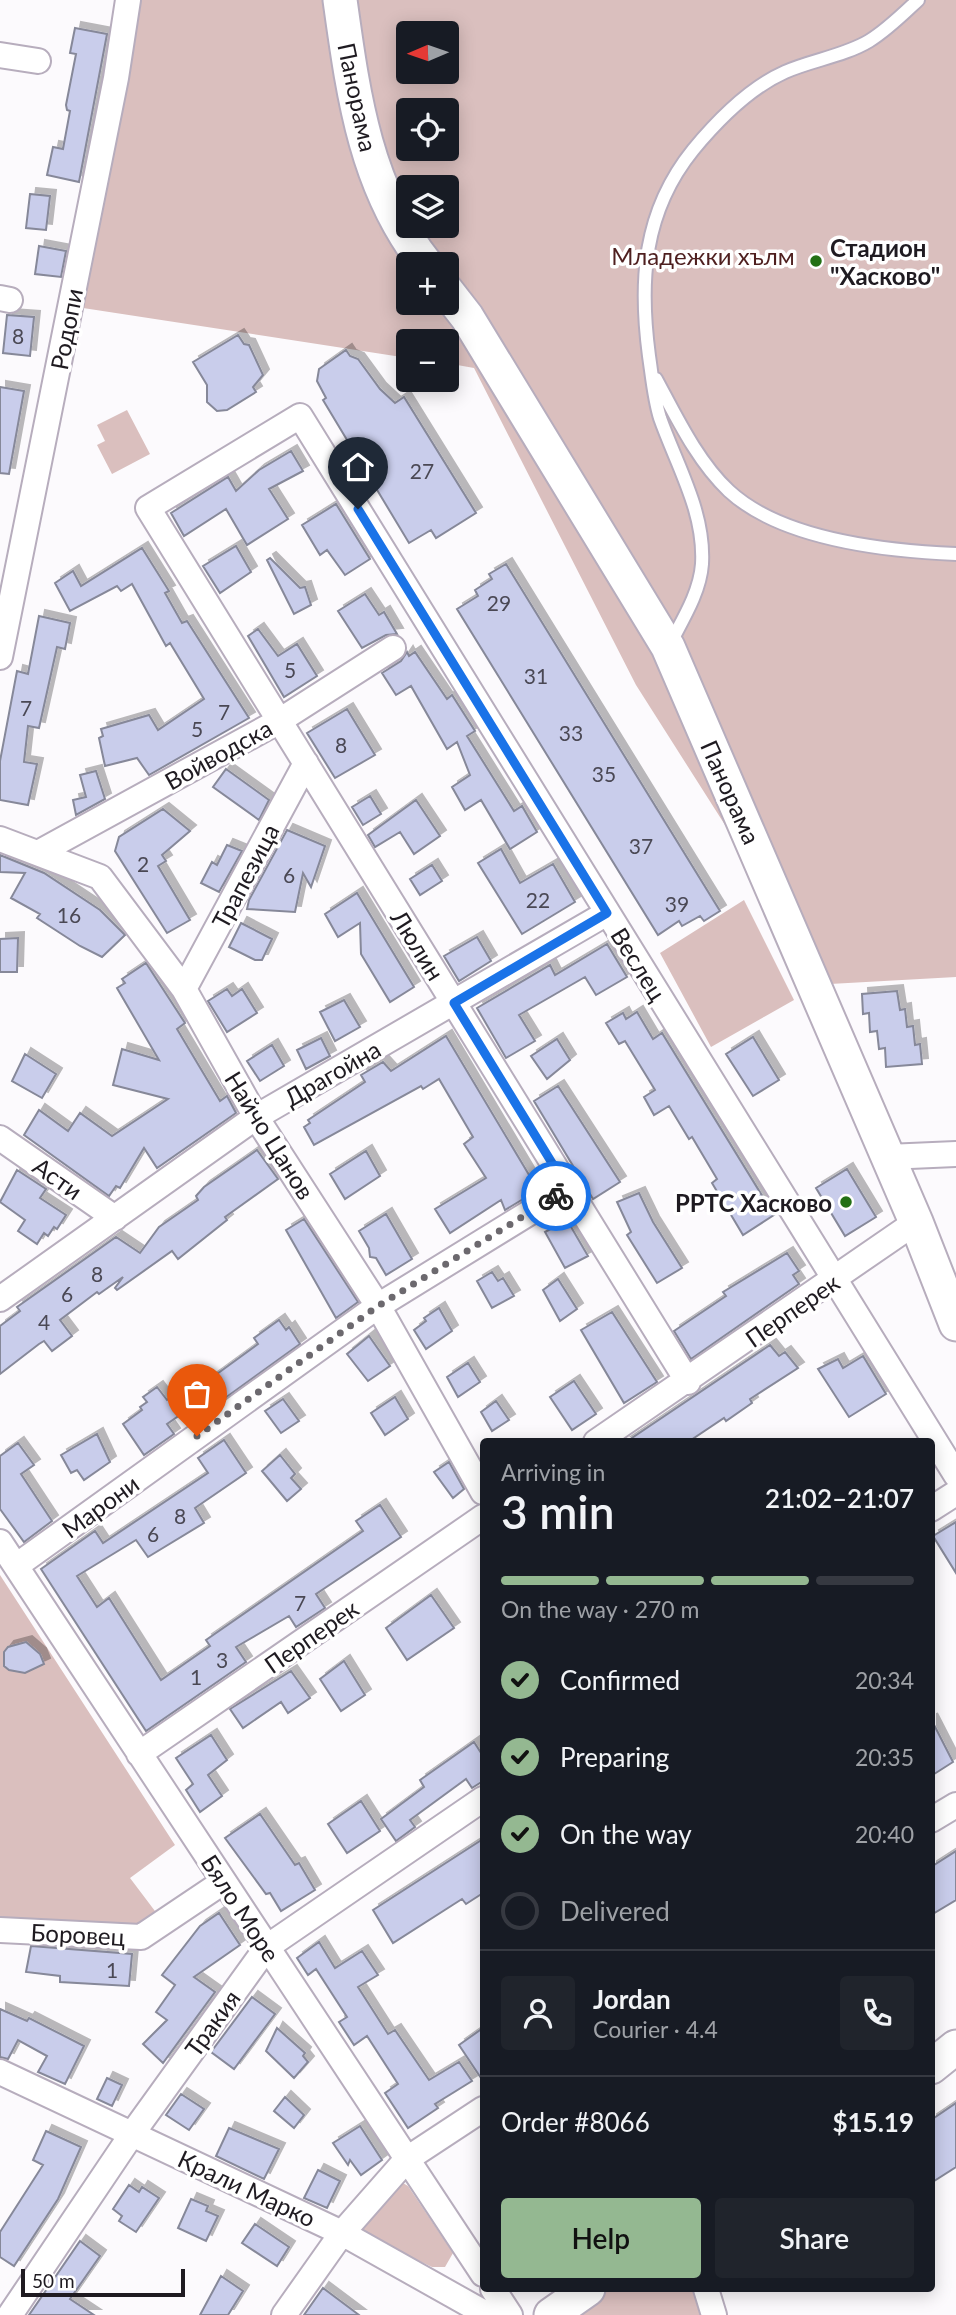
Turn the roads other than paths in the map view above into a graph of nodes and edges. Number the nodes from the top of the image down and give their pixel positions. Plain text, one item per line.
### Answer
1 (128, 0) edge
2 (340, 0) edge
3 (918, 0) edge
4 (0, 55) edge
5 (38, 61) dead end
6 (416, 252) edge
7 (459, 307) edge
8 (651, 369) junction
9 (148, 508) joint
10 (956, 554) edge
11 (7, 586) edge
12 (668, 647) junction
13 (393, 648) dead end
14 (0, 657) edge
15 (279, 721) junction
16 (306, 764) junction
17 (0, 839) edge
18 (38, 853) junction
19 (607, 913) junction
20 (184, 989) junction
21 (454, 1003) junction
22 (256, 1117) junction
23 (0, 1138) edge
24 (956, 1154) edge
25 (887, 1157) junction
26 (568, 1189) junction
27 (115, 1218) junction
28 (916, 1222) junction
29 (836, 1280) junction
30 (0, 1299) edge
31 (378, 1306) junction
32 (956, 1324) edge
33 (688, 1382) junction
34 (602, 1438) edge
35 (933, 1438) edge
36 (935, 1441) edge
37 (956, 1475) edge
38 (480, 1487) edge
39 (956, 1493) edge
40 (935, 1506) edge
41 (480, 1519) edge
42 (0, 1542) edge
43 (16, 1566) junction
44 (139, 1755) junction
45 (480, 1802) edge
46 (956, 1805) edge
47 (935, 1818) edge
48 (223, 1882) junction
49 (0, 1930) edge
50 (267, 1947) junction
51 (956, 2048) edge
52 (935, 2064) edge
53 (0, 2072) edge
54 (480, 2111) edge
55 (132, 2134) junction
56 (407, 2159) junction
57 (342, 2233) junction
58 (480, 2269) edge
59 (495, 2292) edge
60 (585, 2292) edge
61 (707, 2292) edge
62 (10, 2315) edge
63 (284, 2315) edge
64 (488, 2315) edge
65 (510, 2315) edge
66 (551, 2315) edge
67 (714, 2315) edge

1 - 11 street, Родопи
2 - 6 street, Панорама
3 - 8 lane
4 - 5 street
7 - 12 street, Панорама
8 - 10 lane
8 - 12 lane
9 - 15 street, Люлин
9 - 19 street, Веслец
11 - 14 street, Родопи
12 - 25 street, Панорама
13 - 15 street, Войводска
15 - 16 street, Люлин
15 - 18 street, Войводска
16 - 20 street, Трапезица
16 - 21 street, Люлин
17 - 18 street, Найчо Цанов
18 - 20 street, Найчо Цанов
19 - 21 street, Драгойна
19 - 29 street, Веслец
20 - 22 street, Найчо Цанов
21 - 22 street, Драгойна
21 - 26 street, Люлин
22 - 27 street, Драгойна
22 - 31 street, Найчо Цанов
23 - 27 street, Асти
24 - 25 street
25 - 28 street, Панорама
26 - 31 street, Марони
26 - 33 street, Люлин
27 - 30 street, Драгойна
28 - 29 street, Перперек
28 - 32 street, Панорама
29 - 33 street, Перперек
29 - 35 street, Веслец
31 - 38 street, Найчо Цанов
31 - 43 street, Марони
33 - 34 street, Перперек
36 - 37 street, Веслец
39 - 40 street
41 - 44 street, Перперек
42 - 43 street, Бяло Море
43 - 44 street, Бяло Море
44 - 48 street, Бяло Море
45 - 50 street, Тракия
46 - 47 street
48 - 49 street, Боровец
48 - 50 street, Бяло Море
50 - 55 street, Тракия
50 - 56 street, Бяло Море
51 - 52 street
53 - 55 street, Крали Марко
54 - 56 street
55 - 57 street, Крали Марко
55 - 62 street, Тракия
56 - 57 street
56 - 58 street, Бяло Море
57 - 63 street
57 - 64 street, Крали Марко
59 - 65 street
60 - 66 street
61 - 67 street

